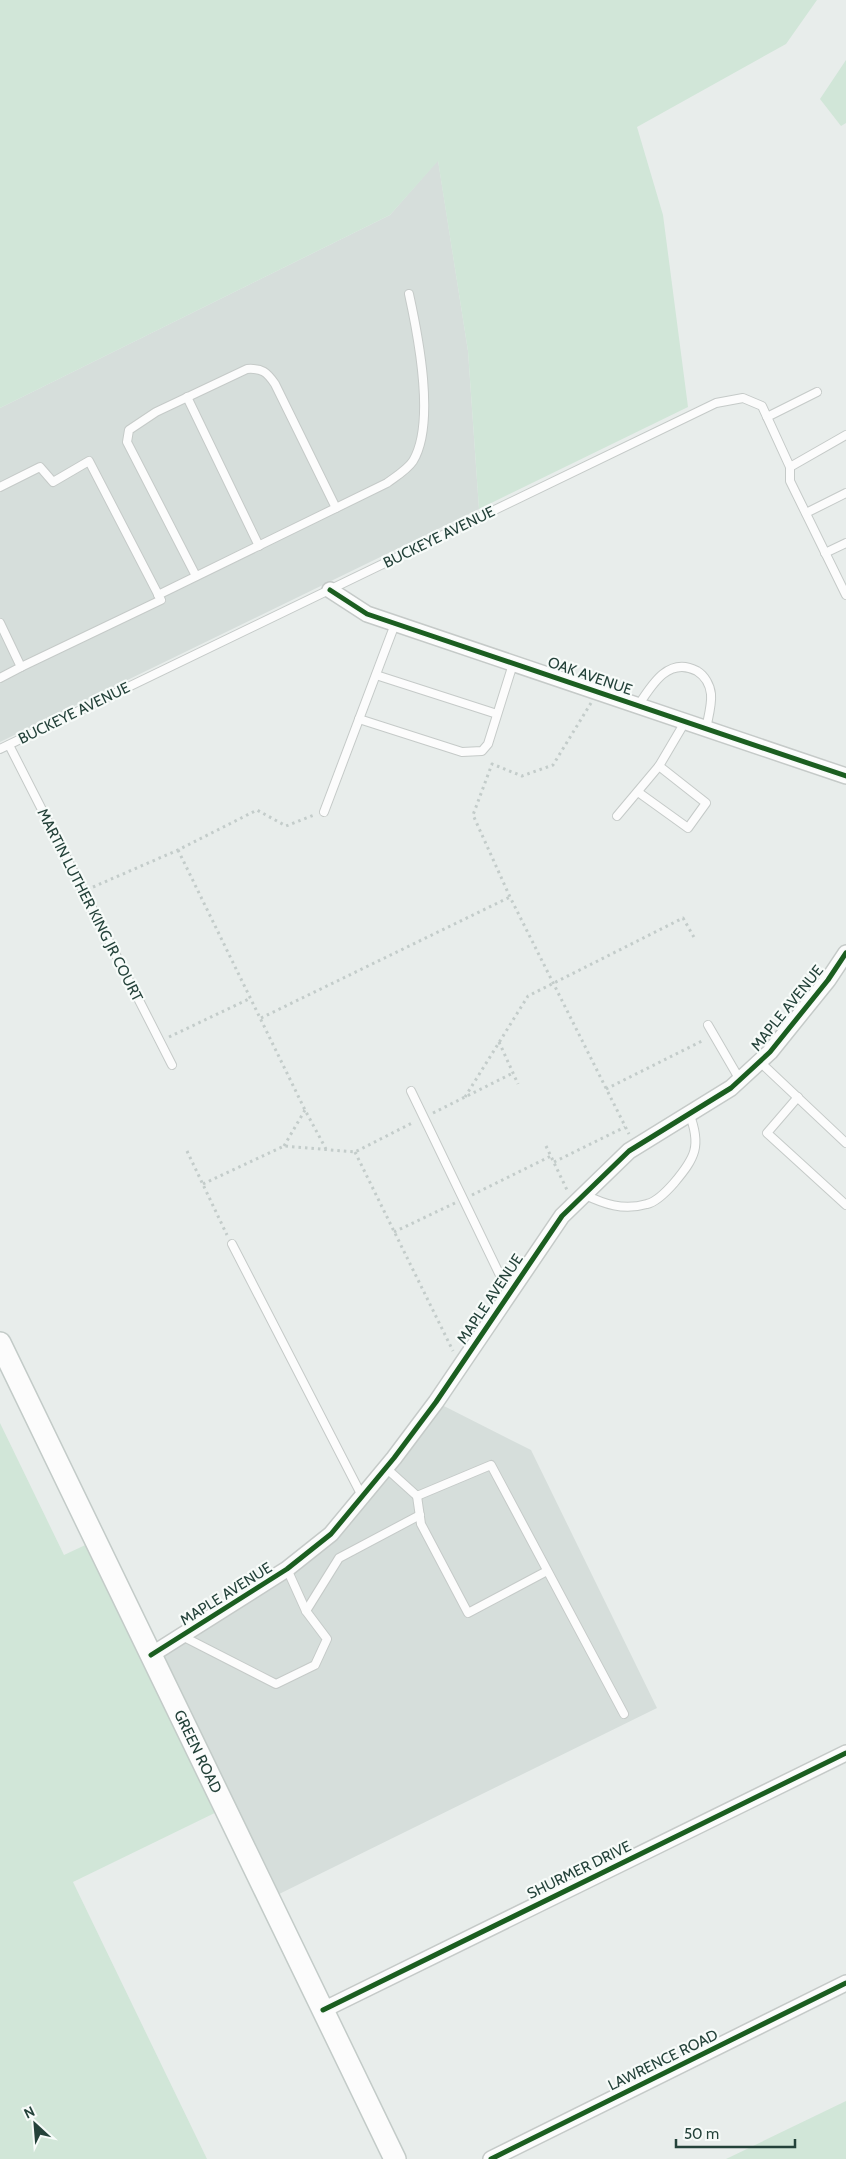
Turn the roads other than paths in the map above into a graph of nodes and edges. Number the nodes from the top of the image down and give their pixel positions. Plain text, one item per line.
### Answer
1 (409, 294) dead end
2 (817, 392) dead end
3 (188, 397) junction
4 (767, 417) junction
5 (846, 435) edge
6 (790, 466) junction
7 (0, 487) edge
8 (846, 492) edge
9 (336, 508) junction
10 (806, 513) junction
11 (846, 543) edge
12 (259, 546) junction
13 (826, 553) junction
14 (196, 576) junction
15 (330, 590) junction
16 (845, 592) edge
17 (158, 595) junction
18 (0, 624) edge
19 (395, 624) junction
20 (513, 664) junction
21 (21, 667) junction
22 (376, 675) junction
23 (0, 678) edge
24 (638, 706) junction
25 (497, 714) junction
26 (359, 719) junction
27 (685, 722) junction
28 (706, 729) junction
29 (9, 745) junction
30 (0, 749) edge
31 (658, 766) junction
32 (846, 776) edge
33 (638, 792) junction
34 (324, 812) road end
35 (617, 816) dead end
36 (846, 952) edge
37 (708, 1025) dead end
38 (760, 1062) junction
39 (172, 1066) dead end
40 (740, 1080) junction
41 (411, 1090) dead end
42 (798, 1098) junction
43 (689, 1114) junction
44 (846, 1143) edge
45 (579, 1199) junction
46 (846, 1205) edge
47 (232, 1244) road end
48 (509, 1294) junction
49 (0, 1343) edge
50 (386, 1468) junction
51 (362, 1496) junction
52 (418, 1496) junction
53 (420, 1515) junction
54 (288, 1569) junction
55 (547, 1571) junction
56 (306, 1610) junction
57 (182, 1636) junction
58 (151, 1655) junction
59 (624, 1714) dead end
60 (846, 1753) edge
61 (846, 1983) edge
62 (323, 2010) junction
63 (395, 2159) edge
64 (490, 2159) edge

1 - 9 lane
2 - 4 lane
3 - 9 lane
3 - 12 lane
3 - 14 lane
4 - 6 lane, BUCKEYE AVENUE
4 - 15 lane, BUCKEYE AVENUE
5 - 6 lane
6 - 10 lane, BUCKEYE AVENUE
7 - 17 lane
8 - 10 lane
9 - 12 lane
10 - 13 lane, BUCKEYE AVENUE
11 - 13 lane
12 - 14 lane
13 - 16 lane, BUCKEYE AVENUE
14 - 17 lane
15 - 19 street, OAK AVENUE
15 - 29 lane, BUCKEYE AVENUE
17 - 21 lane
18 - 21 lane
19 - 20 street, OAK AVENUE
19 - 22 lane
20 - 24 street, OAK AVENUE
20 - 25 lane
21 - 23 lane
22 - 25 lane
22 - 26 lane
24 - 27 street, OAK AVENUE
24 - 28 lane
25 - 26 lane
26 - 34 lane
27 - 28 street, OAK AVENUE
27 - 31 lane
28 - 32 street, OAK AVENUE
29 - 30 lane, BUCKEYE AVENUE
29 - 39 lane, MARTIN LUTHER KING JR COURT
31 - 33 lane
31 - 33 lane
33 - 35 lane
36 - 38 street, MAPLE AVENUE
37 - 40 lane
38 - 40 street, MAPLE AVENUE
38 - 42 lane
40 - 43 street, MAPLE AVENUE
41 - 48 lane
42 - 44 lane
42 - 46 lane
43 - 45 street, MAPLE AVENUE
43 - 45 lane
45 - 48 street, MAPLE AVENUE
47 - 51 lane
48 - 50 street, MAPLE AVENUE
49 - 58 main road, GREEN ROAD
50 - 51 street, MAPLE AVENUE
50 - 52 lane
51 - 54 street, MAPLE AVENUE
52 - 53 lane
52 - 55 lane
53 - 55 lane
53 - 56 lane
54 - 56 lane
54 - 57 street, MAPLE AVENUE
55 - 59 lane
56 - 57 lane
57 - 58 street, MAPLE AVENUE
58 - 62 main road, GREEN ROAD
60 - 62 street, SHURMER DRIVE
61 - 64 street, LAWRENCE ROAD
62 - 63 main road, GREEN ROAD

